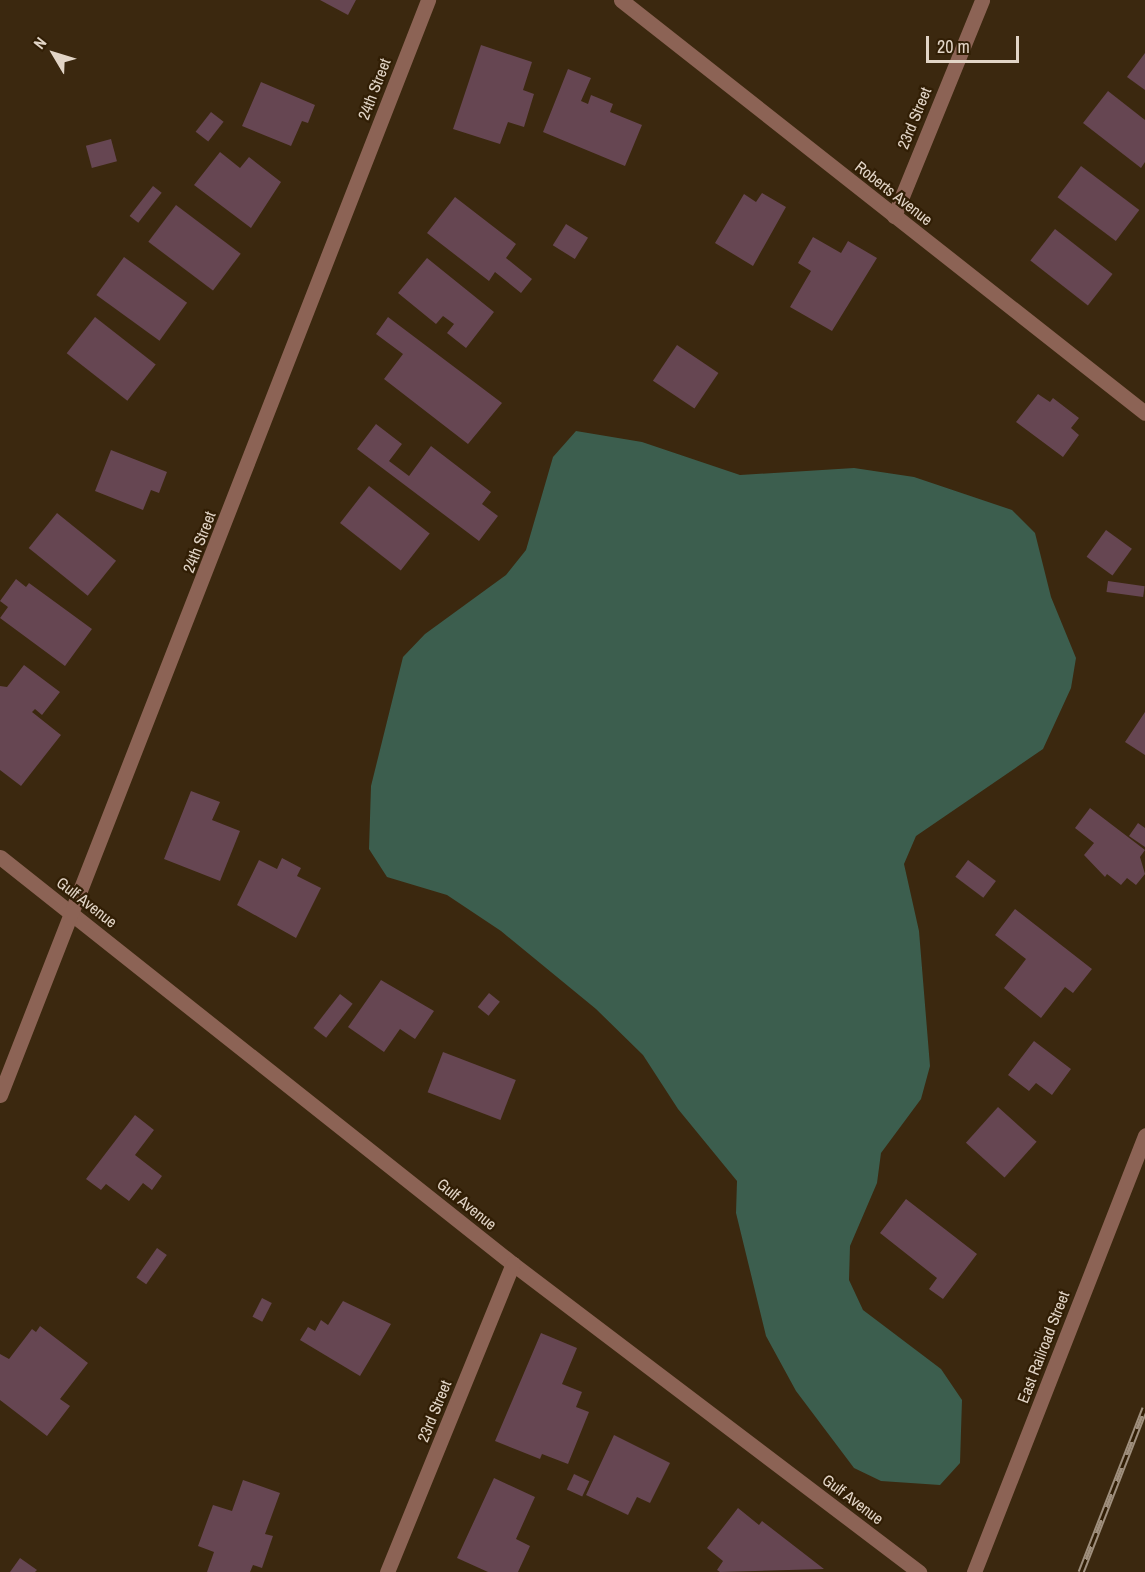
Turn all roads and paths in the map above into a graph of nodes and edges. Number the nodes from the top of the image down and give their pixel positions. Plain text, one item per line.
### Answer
1 (428, 0) edge
2 (621, 0) edge
3 (982, 0) edge
4 (894, 216) junction
5 (1145, 412) edge
6 (0, 857) edge
7 (74, 914) junction
8 (0, 1095) edge
9 (1145, 1135) edge
10 (513, 1264) junction
11 (387, 1572) edge
12 (919, 1572) edge
13 (974, 1572) edge

1 - 7 street, 24th Street
2 - 4 street, Roberts Avenue
3 - 4 street, 23rd Street
4 - 5 street, Roberts Avenue
6 - 7 street, Gulf Avenue
7 - 8 street, 24th Street
7 - 10 street, Gulf Avenue
9 - 13 street, East Railroad Street
10 - 11 street, 23rd Street
10 - 12 street, Gulf Avenue

